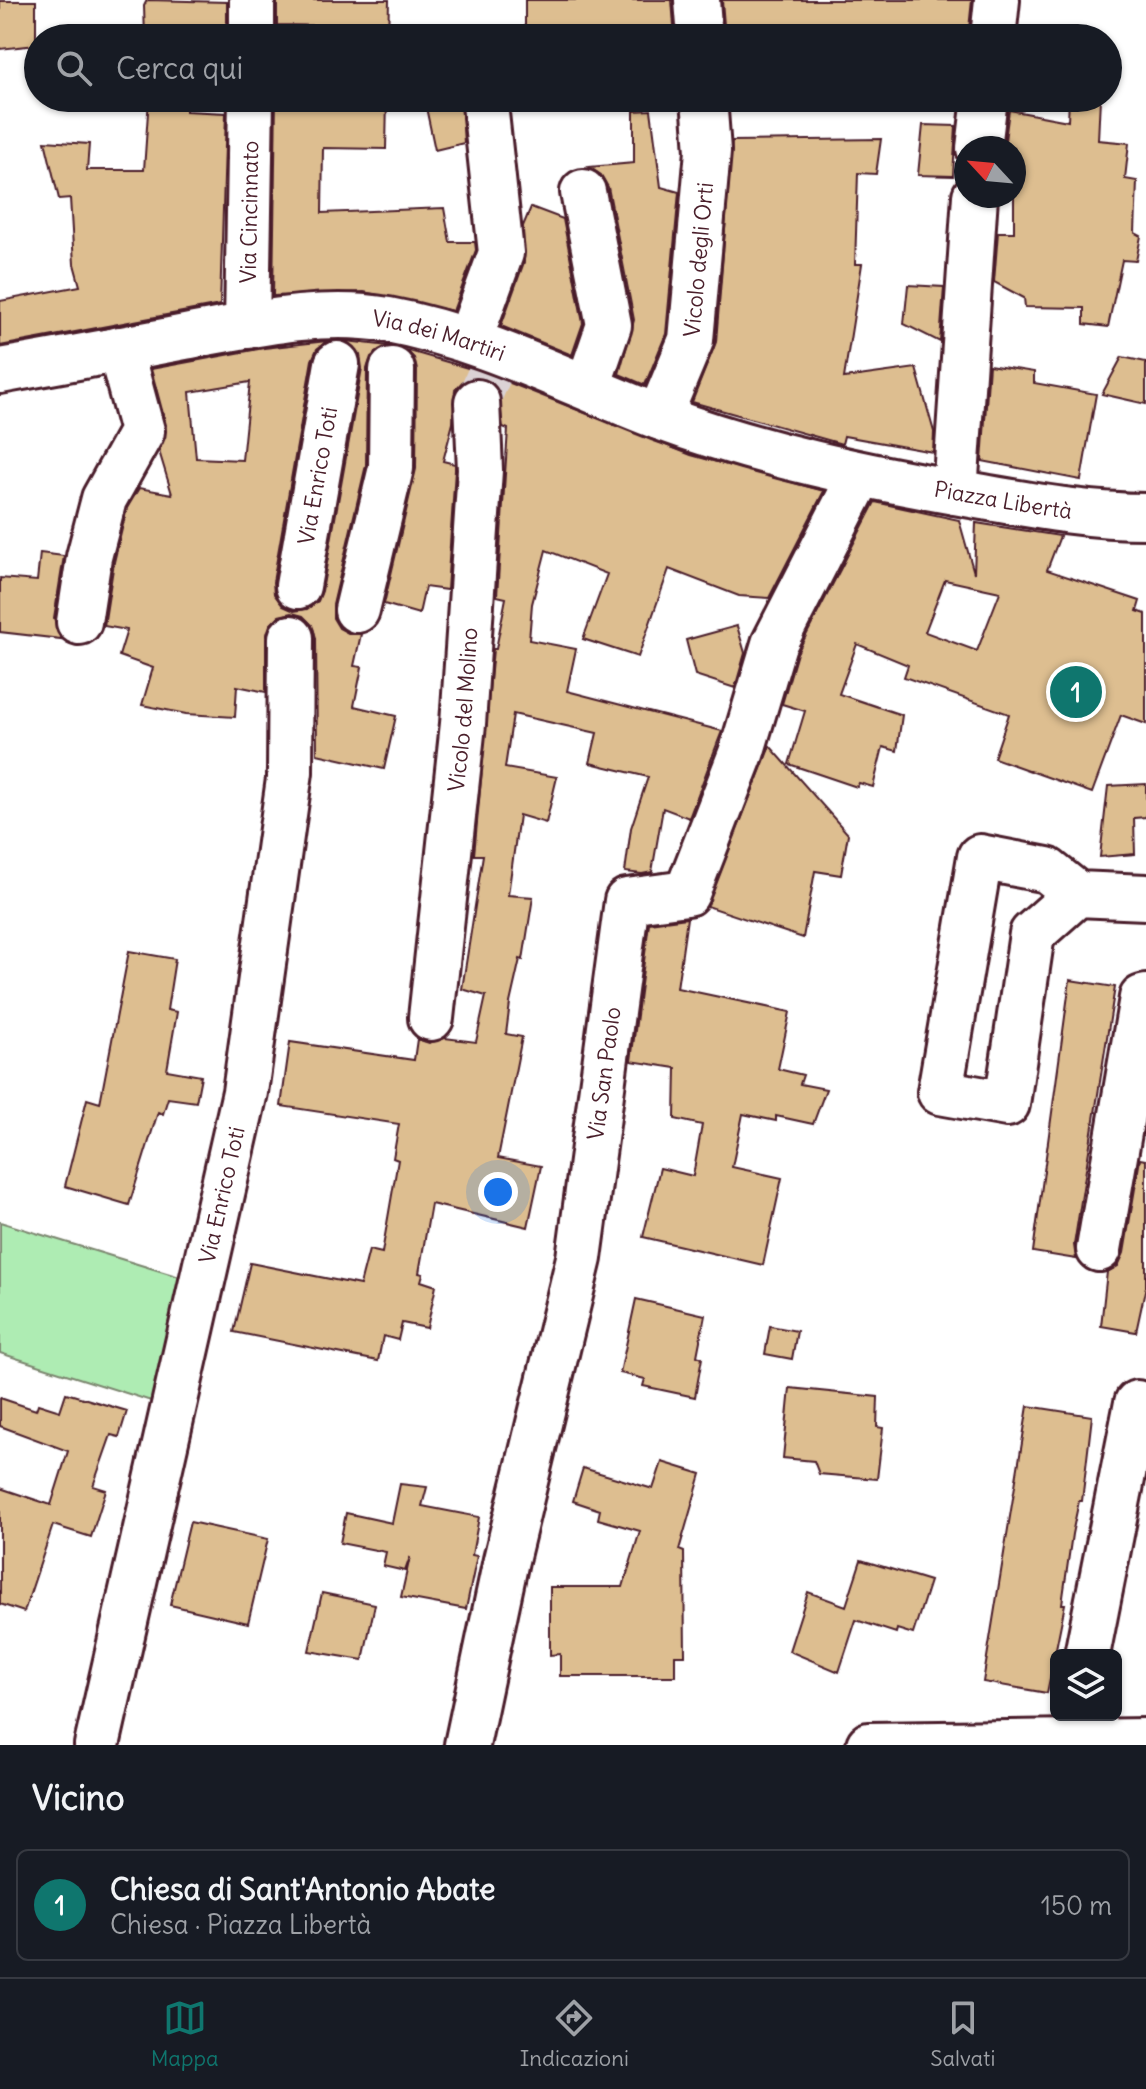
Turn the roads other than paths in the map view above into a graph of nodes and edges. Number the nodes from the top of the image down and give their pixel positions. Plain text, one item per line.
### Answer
1 (252, 0) edge
2 (697, 0) edge
3 (997, 0) edge
4 (252, 24) edge
5 (699, 24) edge
6 (994, 24) edge
7 (251, 112) edge
8 (486, 112) edge
9 (705, 112) edge
10 (983, 112) edge
11 (980, 136) edge
12 (583, 192) dead end
13 (974, 208) edge
14 (247, 326) junction
15 (338, 336) junction
16 (395, 341) junction
17 (120, 349) junction
18 (488, 352) junction
19 (0, 371) edge
20 (588, 386) junction
21 (477, 402) tunnel mouth
22 (659, 417) junction
23 (860, 476) junction
24 (955, 492) junction
25 (1146, 516) edge
26 (298, 586) dead end
27 (357, 610) dead end
28 (79, 622) dead end
29 (291, 638) dead end
30 (1077, 894) junction
31 (1146, 897) edge
32 (1146, 997) edge
33 (431, 1018) dead end
34 (1099, 1249) dead end
35 (1137, 1403) dead end
36 (1088, 1649) edge
37 (1073, 1728) edge
38 (1146, 1741) edge
39 (983, 1744) edge
40 (97, 1745) edge
41 (467, 1745) edge
42 (869, 1745) edge

1 - 4 street
2 - 5 street
3 - 6 street
7 - 14 street, Via Cincinnato
8 - 18 street
9 - 22 street, Vicolo degli Orti
10 - 11 street
12 - 20 street
13 - 24 street
14 - 15 street, Via dei Martiri
14 - 17 street, Via dei Martiri
15 - 16 street, Via dei Martiri
15 - 26 street, Via Enrico Toti
16 - 18 street, Via dei Martiri
16 - 27 street
17 - 19 street, Via dei Martiri
17 - 28 street
18 - 20 street, Via dei Martiri
20 - 22 street, Via dei Martiri
21 - 33 street, Vicolo del Molino
22 - 23 street, Via dei Martiri
23 - 24 street, Piazza Libertà
23 - 41 street, Via San Paolo
24 - 25 street, Piazza Libertà
29 - 40 street, Via Enrico Toti
30 - 30 street
30 - 31 street
32 - 34 street
35 - 36 street
37 - 38 street
37 - 39 street
39 - 42 street

